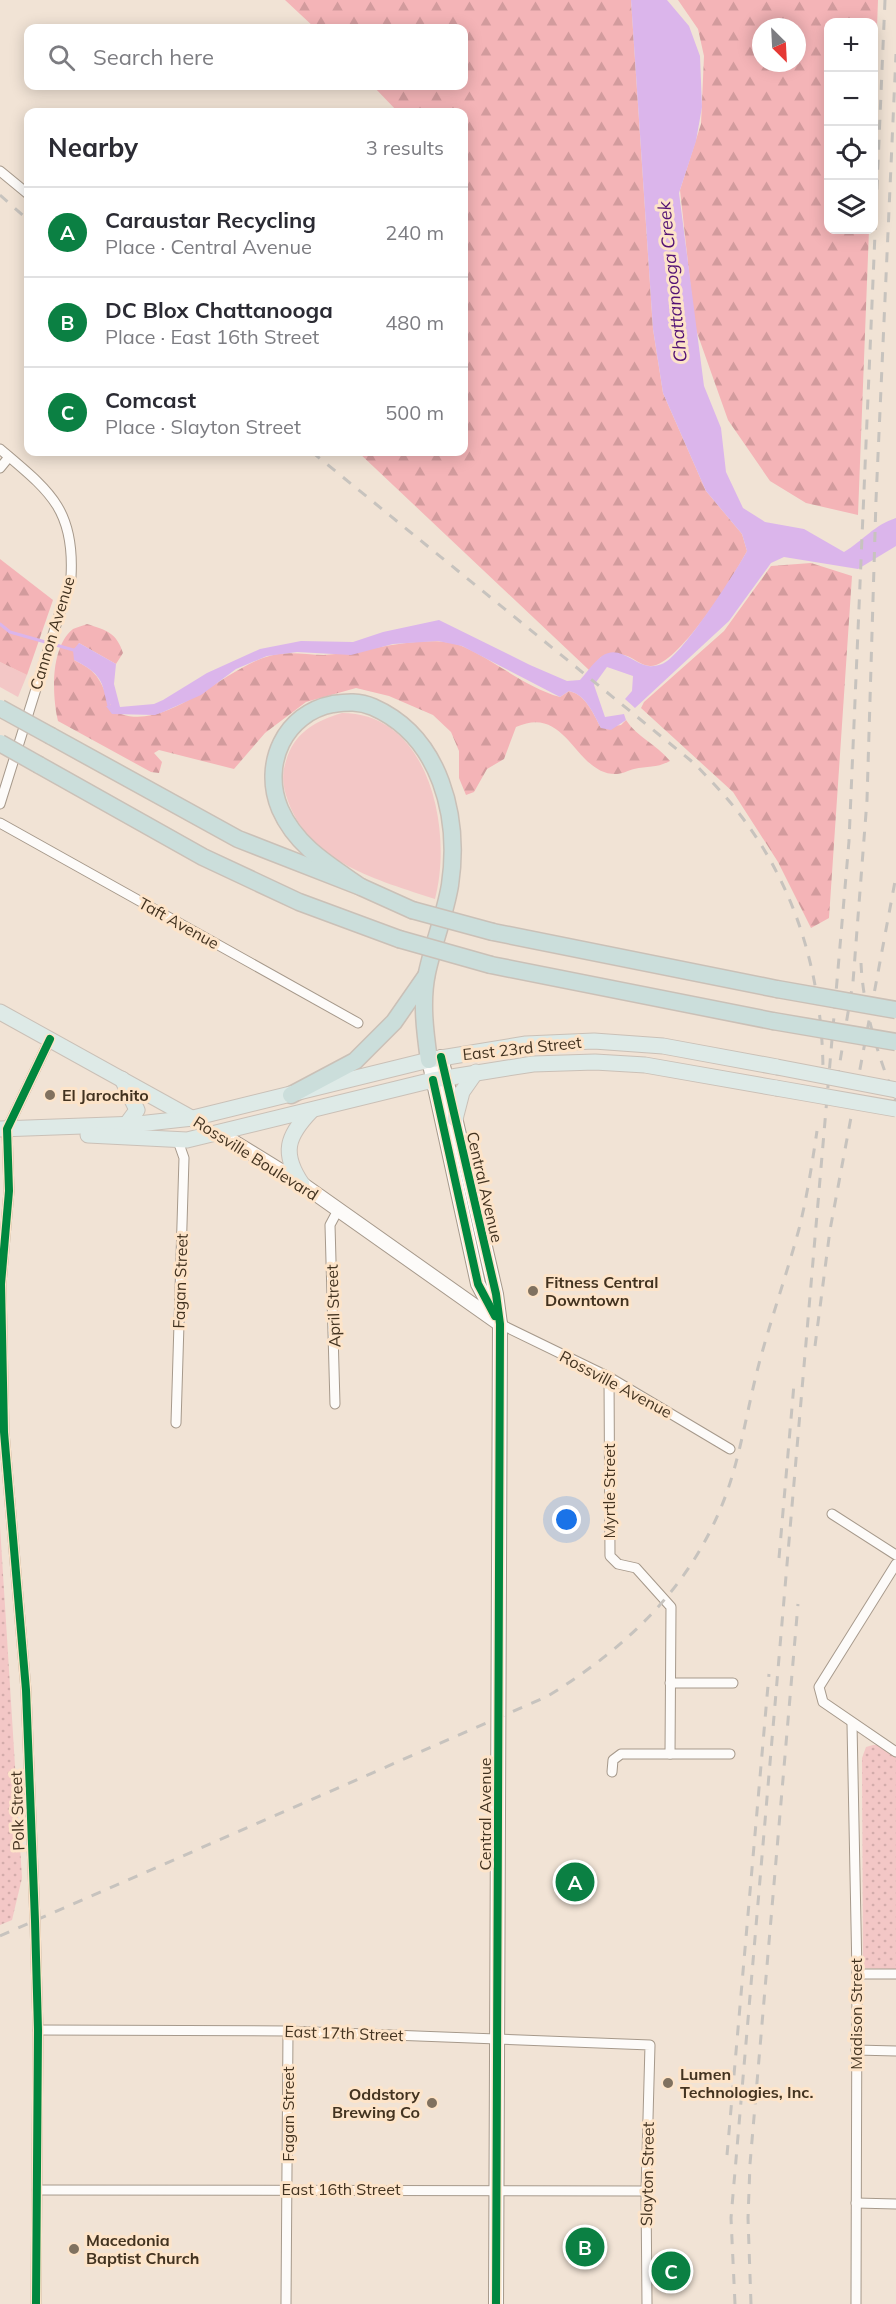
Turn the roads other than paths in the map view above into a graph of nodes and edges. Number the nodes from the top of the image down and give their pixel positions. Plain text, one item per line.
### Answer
1 (0, 171) edge
2 (24, 191) edge
3 (0, 448) edge
4 (9, 457) junction
5 (0, 468) edge
6 (0, 708) edge
7 (0, 743) edge
8 (0, 804) edge
9 (0, 823) edge
10 (361, 887) junction
11 (426, 975) junction
12 (896, 1010) edge
13 (0, 1012) edge
14 (358, 1023) dead end
15 (50, 1039) junction
16 (896, 1042) edge
17 (435, 1058) junction
18 (476, 1072) junction
19 (123, 1079) junction
20 (439, 1079) junction
21 (896, 1090) edge
22 (291, 1095) junction
23 (896, 1109) edge
24 (312, 1110) junction
25 (193, 1118) junction
26 (455, 1119) junction
27 (126, 1125) junction
28 (4, 1129) edge
29 (219, 1134) junction
30 (178, 1141) junction
31 (302, 1184) junction
32 (338, 1210) junction
33 (500, 1324) junction
34 (609, 1377) junction
35 (335, 1404) dead end
36 (176, 1423) dead end
37 (730, 1449) dead end
38 (831, 1514) dead end
39 (896, 1555) edge
40 (896, 1564) edge
41 (670, 1683) junction
42 (733, 1683) dead end
43 (852, 1724) junction
44 (896, 1752) edge
45 (670, 1754) junction
46 (730, 1754) dead end
47 (612, 1772) dead end
48 (857, 1974) junction
49 (896, 1974) edge
50 (38, 2030) junction
51 (288, 2031) junction
52 (497, 2037) junction
53 (650, 2045) joint
54 (856, 2050) junction
55 (896, 2051) edge
56 (288, 2189) junction
57 (37, 2190) junction
58 (496, 2190) junction
59 (646, 2191) junction
60 (856, 2203) junction
61 (896, 2204) edge
62 (36, 2304) edge
63 (286, 2304) edge
64 (496, 2304) edge
65 (647, 2304) edge
66 (856, 2304) edge

1 - 2 street
3 - 4 street, Cannon Avenue
4 - 5 street
4 - 8 street, Cannon Avenue
6 - 10 highway, bridge
7 - 16 highway, bridge
9 - 14 street, Taft Avenue
10 - 11 highway
10 - 12 highway, bridge
11 - 17 highway
11 - 22 highway
13 - 15 main road, Rossville Boulevard
15 - 19 main road, Rossville Boulevard
15 - 28 street, Polk Street
17 - 20 main road, Central Avenue
17 - 21 main road, East 23rd Street, bridge
17 - 22 main road, East 23rd Street
18 - 20 main road, East 23rd Street
18 - 23 main road, East 23rd Street, bridge
18 - 26 main road
19 - 25 main road, Rossville Boulevard
19 - 27 main road
20 - 24 main road, East 23rd Street
20 - 26 main road, Central Avenue
20 - 33 main road, Central Avenue
22 - 25 main road, East 23rd Street
24 - 29 main road, East 23rd Street
24 - 31 main road
25 - 27 main road, East 23rd Street
25 - 29 main road, Rossville Boulevard
26 - 33 main road, Central Avenue
27 - 28 main road, East 23rd Street
28 - 30 main road, East 23rd Street
28 - 50 street, Polk Street
29 - 30 main road, East 23rd Street
29 - 31 main road, Rossville Boulevard
30 - 36 street, Fagan Street
31 - 32 main road, Rossville Boulevard
32 - 33 main road, Rossville Boulevard
32 - 35 street, April Street
33 - 34 street, Rossville Avenue
33 - 52 main road, Central Avenue
34 - 37 street, Rossville Avenue
34 - 41 street, Myrtle Street
38 - 39 street
40 - 43 street
41 - 42 street
41 - 45 street, Myrtle Street
43 - 44 street
43 - 48 street, Madison Street
45 - 46 street
45 - 47 street
48 - 49 street
48 - 54 street, Madison Street
50 - 51 street, East 17th Street
50 - 57 street, Polk Street
51 - 52 street, East 17th Street
51 - 56 street, Fagan Street
52 - 53 street, East 17th Street
52 - 58 main road, Central Avenue
53 - 59 street, Slayton Street
54 - 55 street
54 - 60 street, Madison Street
56 - 57 street, East 16th Street
56 - 58 street, East 16th Street
56 - 63 street, Fagan Street
57 - 62 street, Polk Street
58 - 59 street, East 16th Street
58 - 64 main road, Central Avenue
59 - 65 street, Slayton Street
60 - 61 street
60 - 66 street, Madison Street

